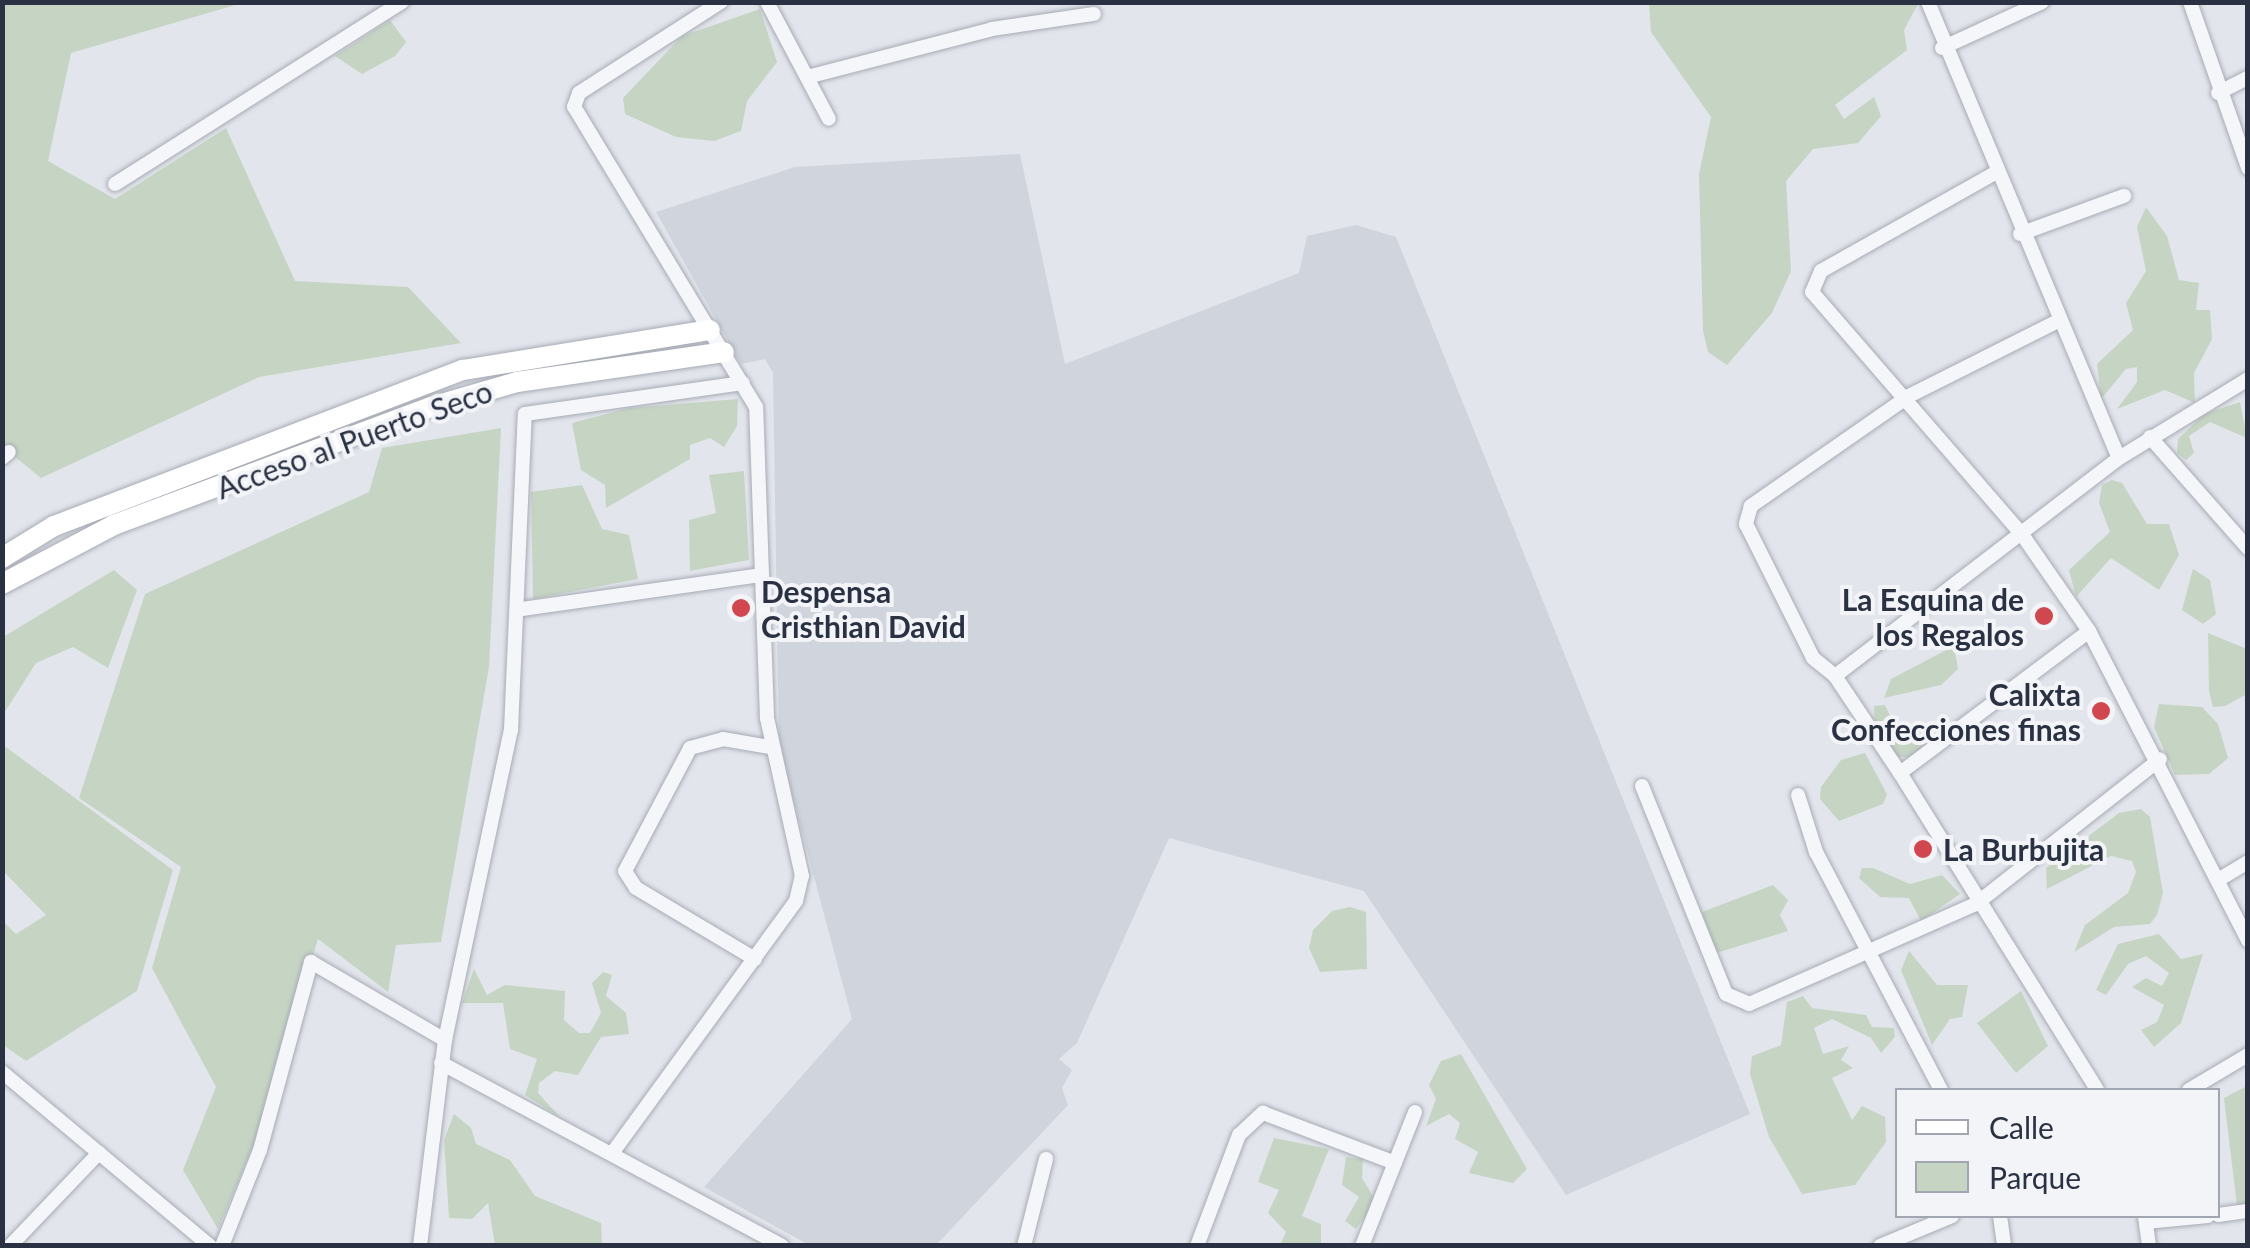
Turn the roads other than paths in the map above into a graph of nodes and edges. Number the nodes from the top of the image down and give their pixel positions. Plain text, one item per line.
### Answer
1 (402, 2) edge
2 (721, 2) edge
3 (766, 2) edge
4 (1928, 2) edge
5 (2042, 2) edge
6 (2190, 2) edge
7 (1094, 14) dead end
8 (1942, 48) junction
9 (807, 77) junction
10 (2248, 78) edge
11 (2218, 93) junction
12 (829, 119) dead end
13 (2248, 168) edge
14 (1994, 173) junction
15 (116, 184) dead end
16 (2124, 196) dead end
17 (2020, 234) junction
18 (2058, 321) junction
19 (710, 330) junction
20 (724, 352) junction
21 (2248, 379) edge
22 (743, 382) junction
23 (1909, 396) junction
24 (2150, 437) junction
25 (2119, 458) junction
26 (2022, 533) junction
27 (2248, 548) edge
28 (2, 558) edge
29 (761, 575) junction
30 (2, 584) edge
31 (522, 609) junction
32 (2089, 631) junction
33 (1835, 676) junction
34 (770, 747) junction
35 (2160, 759) junction
36 (1900, 774) junction
37 (1642, 786) dead end
38 (1798, 795) dead end
39 (2248, 862) edge
40 (2218, 880) junction
41 (1976, 904) junction
42 (2248, 941) edge
43 (1867, 951) junction
44 (755, 959) junction
45 (445, 1040) junction
46 (2248, 1055) edge
47 (441, 1064) junction
48 (2, 1072) edge
49 (1940, 1088) edge
50 (2096, 1088) edge
51 (2192, 1088) edge
52 (1415, 1112) dead end
53 (99, 1152) junction
54 (612, 1152) junction
55 (1046, 1158) dead end
56 (1395, 1163) junction
57 (2248, 1212) edge
58 (2220, 1214) edge
59 (1947, 1218) edge
60 (2000, 1218) edge
61 (2145, 1219) edge
62 (10, 1246) edge
63 (210, 1246) edge
64 (222, 1246) edge
65 (420, 1246) edge
66 (782, 1246) edge
67 (1024, 1246) edge
68 (1197, 1246) edge
69 (1362, 1246) edge
70 (1880, 1246) edge
71 (2004, 1246) edge
72 (2149, 1246) edge

1 - 15 street
2 - 19 street
3 - 9 street
4 - 8 street
5 - 8 street
6 - 11 street
7 - 9 street
8 - 14 street
9 - 12 street
10 - 11 street
11 - 13 street
14 - 17 street
14 - 23 street
16 - 17 street
17 - 18 street
18 - 23 street
18 - 25 street
19 - 20 street
19 - 28 main road, Acceso al Puerto Seco
20 - 22 street
20 - 30 main road, Acceso al Puerto Seco
21 - 24 street
22 - 29 street
22 - 31 street
23 - 26 street
23 - 33 street
24 - 25 street
24 - 27 street
25 - 26 street
26 - 32 street
26 - 33 street
29 - 31 street
29 - 34 street
31 - 45 street
32 - 35 street
32 - 36 street
33 - 36 street
34 - 44 street
34 - 44 street
35 - 40 street
35 - 41 street
36 - 41 street
37 - 43 street
38 - 43 street
39 - 40 street
40 - 42 street
41 - 43 street
41 - 50 street
43 - 49 street
44 - 54 street
45 - 47 street
45 - 64 street
46 - 51 street
47 - 54 street
47 - 65 street
48 - 53 street
52 - 56 street
53 - 62 street
53 - 63 street
54 - 66 street
55 - 67 street
56 - 68 street
56 - 69 street
57 - 58 street
59 - 70 street
60 - 71 street
61 - 72 street

